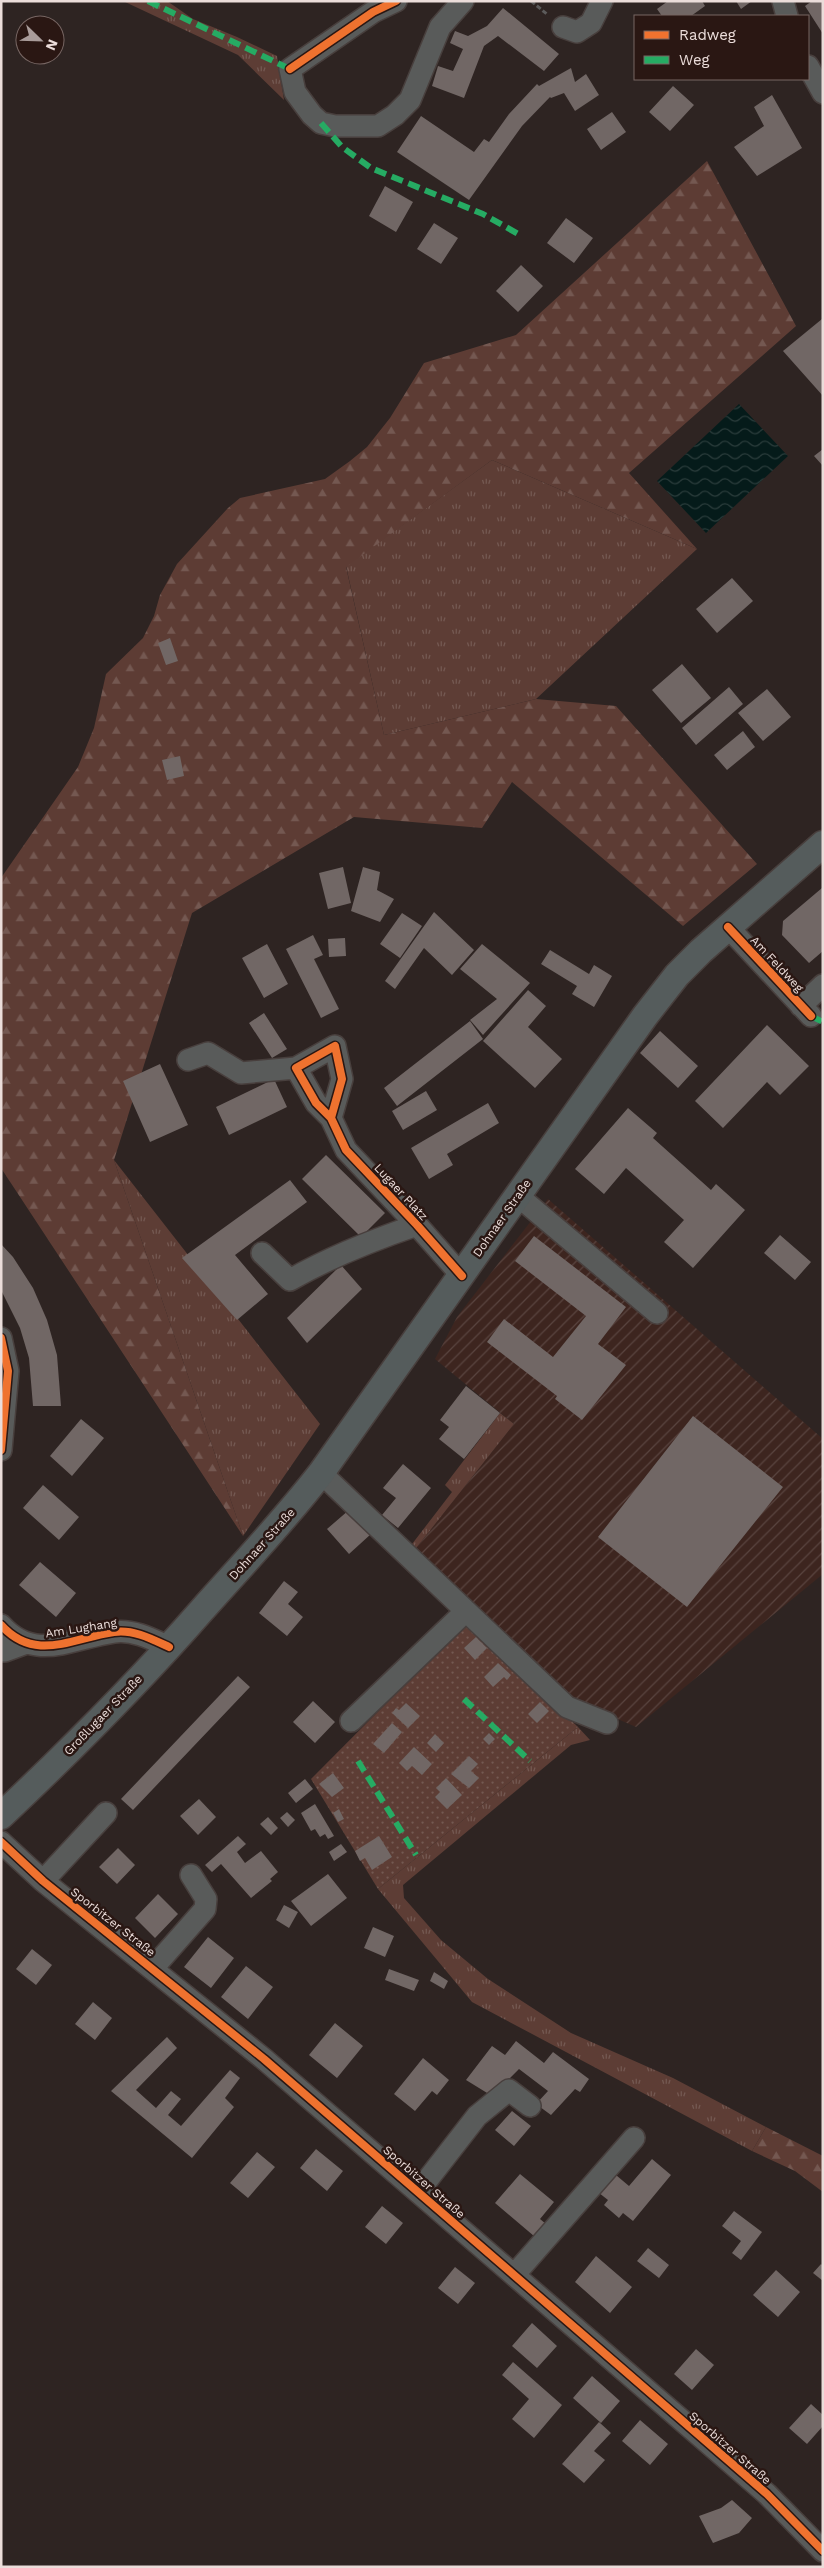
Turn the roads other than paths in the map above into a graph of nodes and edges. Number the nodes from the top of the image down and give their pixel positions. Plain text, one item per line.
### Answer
1 (396, 1) edge
2 (463, 1) edge
3 (602, 1) edge
4 (783, 1) edge
5 (787, 15) edge
6 (563, 27) dead end
7 (809, 68) edge
8 (823, 93) edge
9 (823, 844) edge
10 (728, 927) junction
11 (823, 985) edge
12 (188, 1060) dead end
13 (296, 1068) junction
14 (331, 1118) junction
15 (518, 1196) junction
16 (418, 1225) junction
17 (262, 1253) dead end
18 (462, 1276) junction
19 (657, 1313) dead end
20 (1, 1338) edge
21 (1, 1450) edge
22 (322, 1473) junction
23 (202, 1611) joint
24 (466, 1612) junction
25 (1, 1625) edge
26 (24, 1644) junction
27 (169, 1647) junction
28 (1, 1650) edge
29 (352, 1721) dead end
30 (607, 1723) dead end
31 (106, 1813) dead end
32 (1, 1816) edge
33 (1, 1842) edge
34 (191, 1875) dead end
35 (43, 1881) junction
36 (153, 1968) junction
37 (530, 2106) dead end
38 (634, 2138) dead end
39 (418, 2192) junction
40 (514, 2275) junction
41 (823, 2551) edge

1 - 2 street
3 - 6 street
4 - 5 street
7 - 8 street
9 - 10 main road, Dohnaer Straße
10 - 11 street, Am Feldweg
10 - 15 main road, Dohnaer Straße
12 - 13 street
13 - 14 street, Lugaer Platz
13 - 14 street
14 - 16 street, Lugaer Platz
15 - 18 main road, Dohnaer Straße
15 - 19 street
16 - 17 street
16 - 18 street, Lugaer Platz
18 - 22 main road, Dohnaer Straße
20 - 21 street
22 - 23 main road, Dohnaer Straße
22 - 24 street
23 - 27 main road, Großlugaer Straße
24 - 29 street
24 - 30 street
25 - 26 street
26 - 27 street, Am Lughang
26 - 28 street, Am Lughang
27 - 32 main road, Großlugaer Straße
31 - 35 street
33 - 35 street, Sporbitzer Straße
34 - 36 street
35 - 36 street, Sporbitzer Straße
36 - 39 street, Sporbitzer Straße
37 - 39 street
38 - 40 street
39 - 40 street, Sporbitzer Straße
40 - 41 street, Sporbitzer Straße

